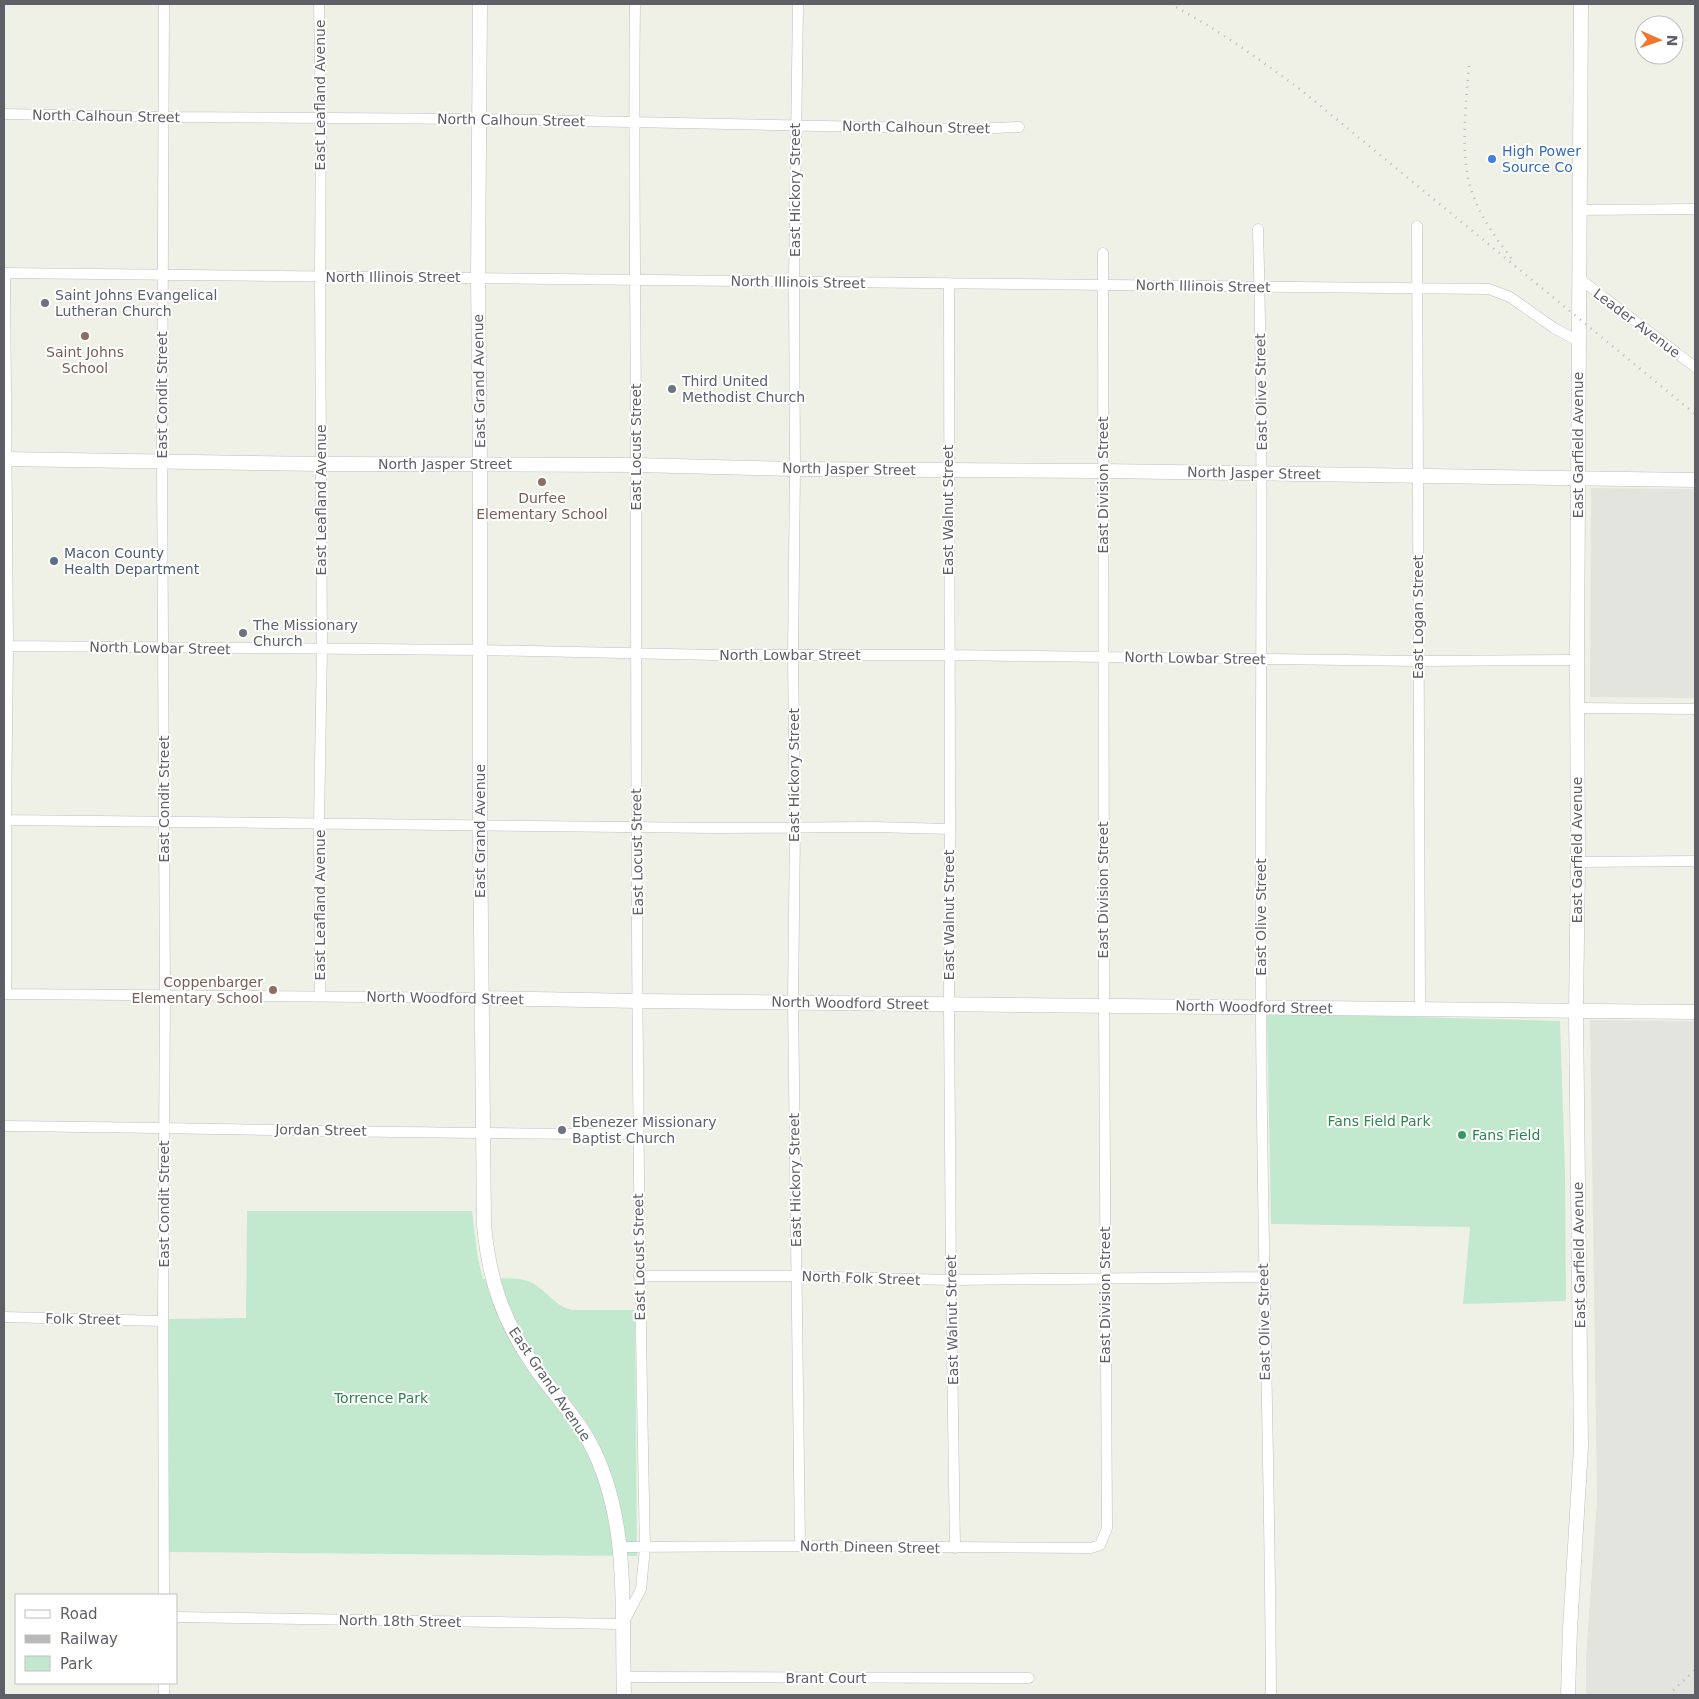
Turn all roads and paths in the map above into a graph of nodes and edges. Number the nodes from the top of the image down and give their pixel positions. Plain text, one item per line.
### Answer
1 (164, 4) edge
2 (319, 4) edge
3 (480, 4) edge
4 (636, 4) edge
5 (798, 4) edge
6 (1581, 4) edge
7 (4, 114) edge
8 (163, 117) junction
9 (321, 118) junction
10 (479, 119) junction
11 (633, 122) junction
12 (795, 124) junction
13 (1019, 127) dead end
14 (1695, 209) edge
15 (1581, 210) junction
16 (1417, 226) dead end
17 (1258, 229) dead end
18 (1103, 253) dead end
19 (5, 273) edge
20 (162, 274) junction
21 (320, 277) junction
22 (478, 278) junction
23 (635, 279) junction
24 (1580, 279) junction
25 (794, 282) junction
26 (949, 283) junction
27 (1103, 285) junction
28 (1260, 287) junction
29 (1416, 288) junction
30 (1578, 341) junction
31 (1695, 367) edge
32 (5, 459) edge
33 (162, 461) junction
34 (321, 464) junction
35 (480, 464) junction
36 (636, 465) junction
37 (795, 469) junction
38 (948, 470) junction
39 (1102, 471) junction
40 (1262, 473) junction
41 (1418, 475) junction
42 (1578, 478) junction
43 (1695, 480) edge
44 (6, 646) edge
45 (163, 648) junction
46 (322, 649) junction
47 (479, 650) junction
48 (635, 653) junction
49 (793, 655) junction
50 (948, 655) junction
51 (1103, 657) junction
52 (1261, 659) junction
53 (1577, 660) junction
54 (1418, 661) junction
55 (1577, 708) junction
56 (1695, 709) edge
57 (5, 820) edge
58 (164, 822) junction
59 (319, 824) junction
60 (480, 826) junction
61 (636, 826) junction
62 (795, 828) junction
63 (950, 829) junction
64 (1695, 861) edge
65 (1578, 862) junction
66 (5, 994) edge
67 (165, 996) junction
68 (320, 997) junction
69 (480, 998) junction
70 (638, 1001) junction
71 (793, 1002) junction
72 (949, 1004) junction
73 (1104, 1005) junction
74 (1261, 1007) junction
75 (1420, 1008) junction
76 (1576, 1011) junction
77 (1695, 1012) edge
78 (4, 1126) edge
79 (164, 1127) junction
80 (482, 1134) junction
81 (638, 1134) junction
82 (639, 1276) junction
83 (796, 1276) junction
84 (1263, 1276) junction
85 (1105, 1279) junction
86 (951, 1280) junction
87 (4, 1317) edge
88 (163, 1321) junction
89 (1108, 1528) joint
90 (800, 1546) junction
91 (620, 1547) junction
92 (645, 1548) junction
93 (955, 1548) junction
94 (164, 1594) edge
95 (178, 1617) edge
96 (623, 1624) junction
97 (623, 1677) junction
98 (1029, 1678) dead end
99 (624, 1695) edge
100 (1271, 1695) edge
101 (1568, 1695) edge

1 - 8 street, East Condit Street
2 - 9 street, East Leafland Avenue
3 - 10 street, East Grand Avenue
4 - 11 street, East Locust Street
5 - 12 street, East Hickory Street
6 - 15 street, East Garfield Avenue
7 - 8 street, North Calhoun Street
8 - 9 street, North Calhoun Street
8 - 20 street, East Condit Street
9 - 10 street, North Calhoun Street
9 - 21 street, East Leafland Avenue
10 - 11 street, North Calhoun Street
10 - 22 street, East Grand Avenue
11 - 12 street, North Calhoun Street
11 - 23 street, East Locust Street
12 - 13 street, North Calhoun Street
12 - 25 street, East Hickory Street
14 - 15 street
15 - 24 street, East Garfield Avenue
16 - 29 street, East Logan Street
17 - 28 street, East Olive Street
18 - 27 street, East Division Street
19 - 20 street, North Illinois Street
19 - 32 street
20 - 21 street, North Illinois Street
20 - 33 street, East Condit Street
21 - 22 street, North Illinois Street
21 - 34 street, East Leafland Avenue
22 - 23 street, North Illinois Street
22 - 35 street, East Grand Avenue
23 - 25 street, North Illinois Street
23 - 36 street, East Locust Street
24 - 30 street, East Garfield Avenue
24 - 31 street, Leader Avenue
25 - 26 street, North Illinois Street
25 - 37 street, East Hickory Street
26 - 27 street, North Illinois Street
26 - 38 street, East Walnut Street
27 - 28 street, North Illinois Street
27 - 39 street, East Division Street
28 - 29 street, North Illinois Street
28 - 40 street, East Olive Street
29 - 30 street, North Illinois Street
29 - 41 street, East Logan Street
30 - 42 street, East Garfield Avenue
32 - 33 street, North Jasper Street
32 - 44 street
33 - 34 street, North Jasper Street
33 - 45 street, East Condit Street
34 - 35 street, North Jasper Street
34 - 46 street, East Leafland Avenue
35 - 36 street, North Jasper Street
35 - 47 street, East Grand Avenue
36 - 37 street, North Jasper Street
36 - 48 street, East Locust Street
37 - 38 street, North Jasper Street
37 - 49 street, East Hickory Street
38 - 39 street, North Jasper Street
38 - 50 street, East Walnut Street
39 - 40 street, North Jasper Street
39 - 51 street, East Division Street
40 - 41 street, North Jasper Street
40 - 52 street, East Olive Street
41 - 42 street, North Jasper Street
41 - 54 street, East Logan Street
42 - 43 street, North Jasper Street
42 - 53 street, East Garfield Avenue
44 - 45 street, North Lowbar Street
44 - 57 street
45 - 46 street, North Lowbar Street
45 - 58 street, East Condit Street
46 - 47 street, North Lowbar Street
46 - 59 street, East Leafland Avenue
47 - 48 street, North Lowbar Street
47 - 60 street, East Grand Avenue
48 - 49 street, North Lowbar Street
48 - 61 street, East Locust Street
49 - 50 street, North Lowbar Street
49 - 62 street, East Hickory Street
50 - 51 street, North Lowbar Street
50 - 63 street, East Walnut Street
51 - 52 street, North Lowbar Street
51 - 73 street, East Division Street
52 - 54 street, North Lowbar Street
52 - 74 street, East Olive Street
53 - 54 street, North Lowbar Street
53 - 55 street, East Garfield Avenue
54 - 75 street, East Logan Street
55 - 56 street
55 - 65 street, East Garfield Avenue
57 - 58 street
57 - 66 street
58 - 59 street
58 - 67 street, East Condit Street
59 - 60 street
59 - 68 street, East Leafland Avenue
60 - 61 street
60 - 69 street, East Grand Avenue
61 - 62 street
61 - 70 street, East Locust Street
62 - 63 street
62 - 71 street, East Hickory Street
63 - 72 street, East Walnut Street
64 - 65 street
65 - 76 street, East Garfield Avenue
66 - 67 street, North Woodford Street
67 - 68 street, North Woodford Street
67 - 79 street, East Condit Street
68 - 69 street, North Woodford Street
69 - 70 street, North Woodford Street
69 - 80 street, East Grand Avenue
70 - 71 street, North Woodford Street
70 - 81 street, East Locust Street
71 - 72 street, North Woodford Street
71 - 83 street, East Hickory Street
72 - 73 street, North Woodford Street
72 - 86 street, East Walnut Street
73 - 74 street, North Woodford Street
73 - 85 street, East Division Street
74 - 75 street, North Woodford Street
74 - 84 street, East Olive Street
75 - 76 street, North Woodford Street
76 - 77 street, North Woodford Street
76 - 101 street, East Garfield Avenue
78 - 79 street, Jordan Street
79 - 80 street, Jordan Street
79 - 88 street, East Condit Street
80 - 81 street, Jordan Street
80 - 91 street, East Grand Avenue
81 - 82 street, East Locust Street
82 - 83 street, North Folk Street
82 - 92 street, East Locust Street
83 - 86 street, North Folk Street
83 - 90 street, East Hickory Street
84 - 85 street, North Folk Street
84 - 100 street, East Olive Street
85 - 86 street, North Folk Street
85 - 89 street, East Division Street
86 - 93 street, East Walnut Street
87 - 88 street, Folk Street
88 - 94 street, East Condit Street
89 - 93 street, North Dineen Street
90 - 92 street, North Dineen Street
90 - 93 street, North Dineen Street
91 - 92 street, North Dineen Street
91 - 96 street, East Grand Avenue
92 - 96 street, East Locust Street
95 - 96 street, North 18th Street
96 - 97 street, East Locust Street
97 - 98 street, Brant Court
97 - 99 street, East Locust Street

